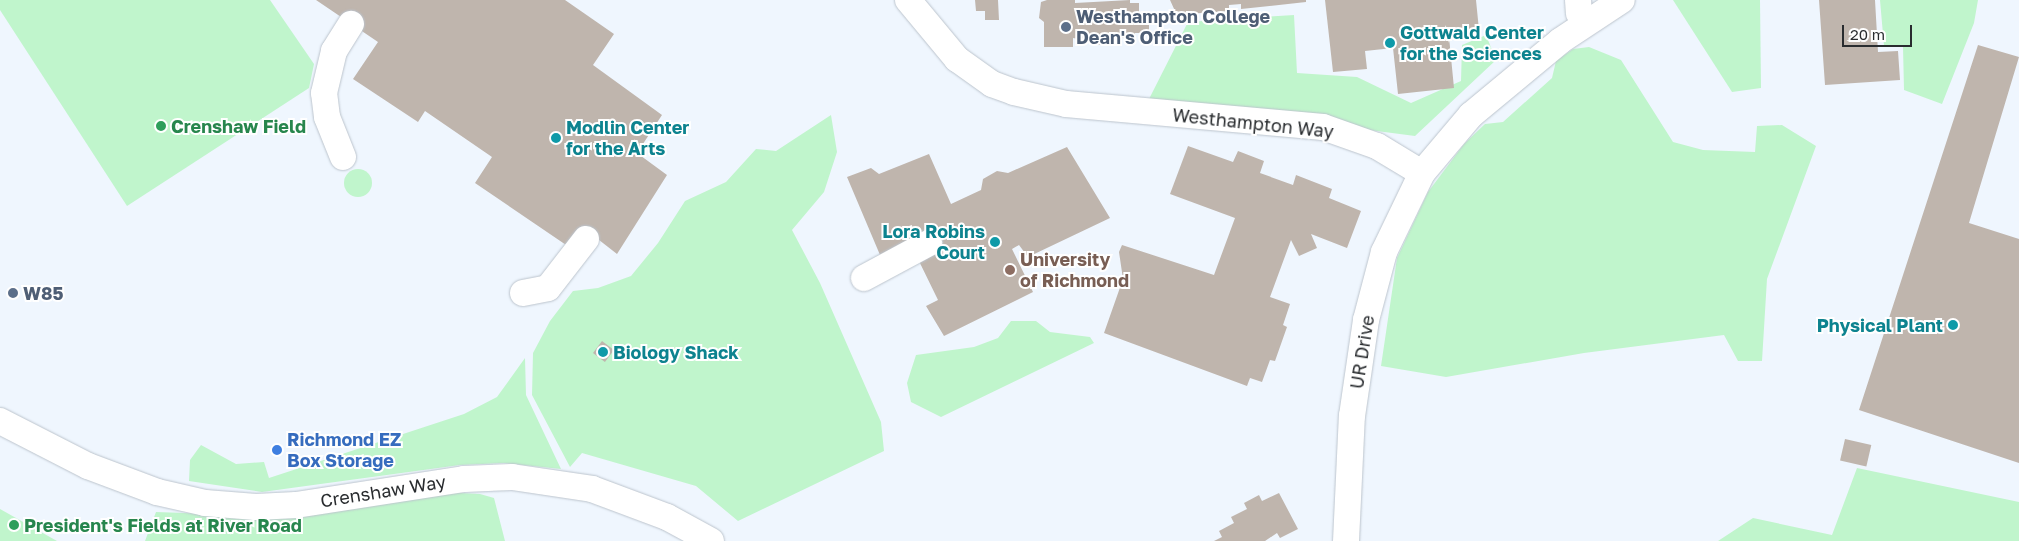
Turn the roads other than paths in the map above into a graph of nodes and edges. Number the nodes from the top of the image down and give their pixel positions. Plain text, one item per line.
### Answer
1 (908, 0) edge
2 (1622, 0) edge
3 (351, 24) dead end
4 (343, 157) dead end
5 (1422, 173) junction
6 (586, 239) dead end
7 (929, 243) dead end
8 (864, 278) dead end
9 (523, 293) dead end
10 (0, 421) edge
11 (711, 541) edge
12 (1346, 541) edge

1 - 5 street, Westhampton Way
2 - 5 street
3 - 4 street
5 - 12 street, UR Drive
6 - 9 street
7 - 8 street
10 - 11 street, Crenshaw Way

